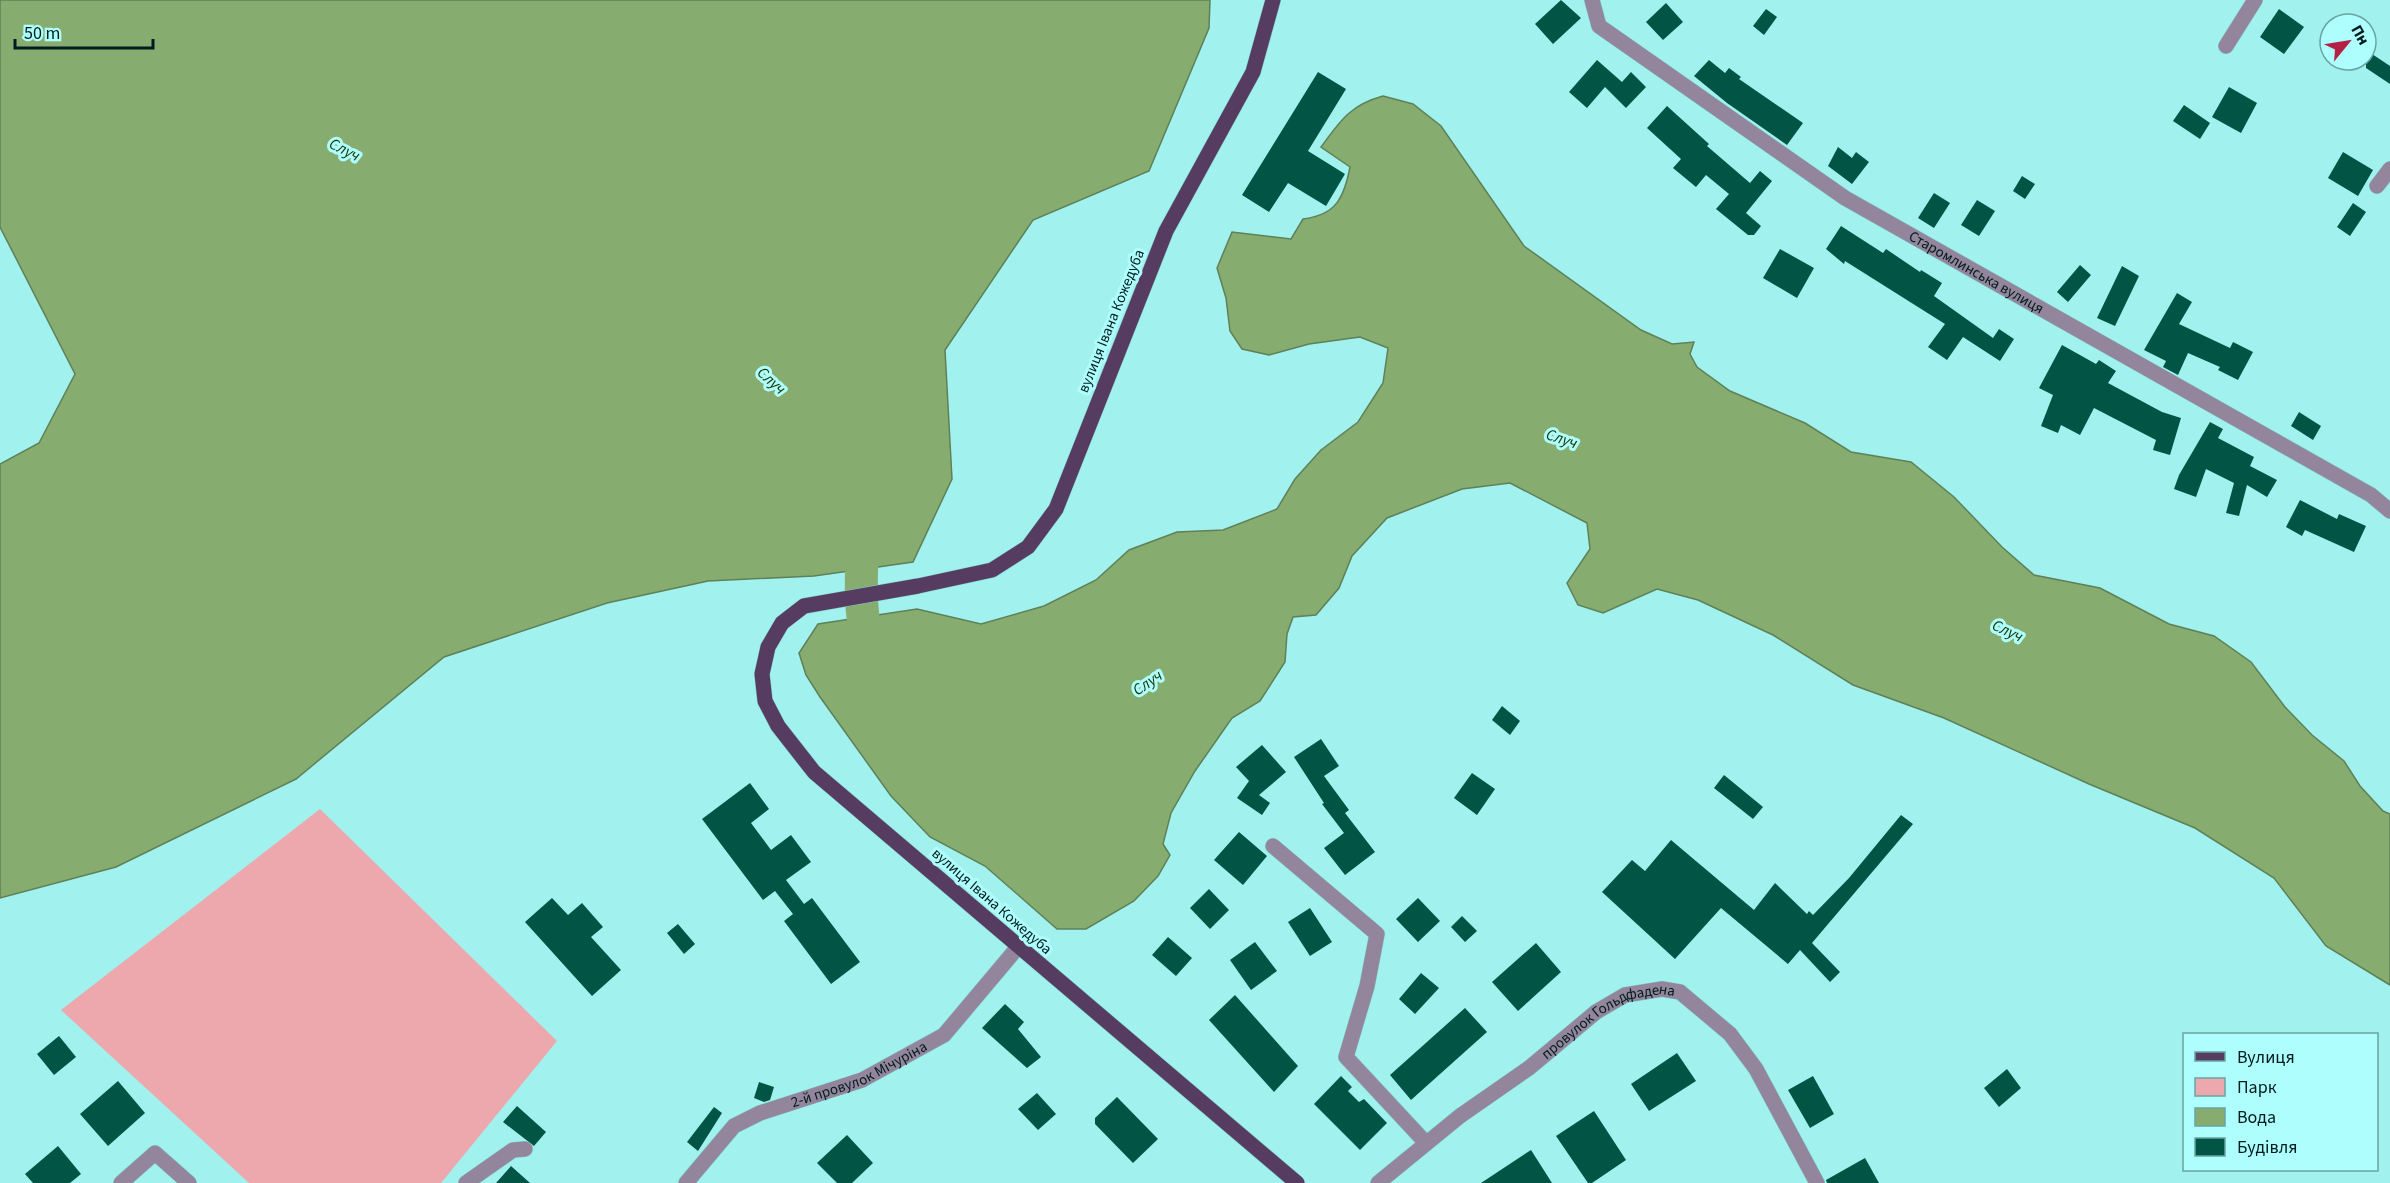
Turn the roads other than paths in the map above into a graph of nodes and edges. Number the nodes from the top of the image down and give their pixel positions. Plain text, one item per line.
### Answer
1 (1273, 0) edge
2 (1592, 0) edge
3 (2255, 0) edge
4 (2226, 46) dead end
5 (2390, 169) edge
6 (2377, 186) dead end
7 (2390, 510) edge
8 (1273, 846) dead end
9 (1018, 947) junction
10 (1426, 1143) junction
11 (525, 1149) dead end
12 (121, 1183) edge
13 (189, 1183) edge
14 (466, 1183) edge
15 (686, 1183) edge
16 (1297, 1183) edge
17 (1378, 1183) edge
18 (1817, 1183) edge

1 - 9 main road, вулиця Івана Кожедуба
2 - 7 street, Старомлинська вулиця
3 - 4 street
5 - 6 street
8 - 10 street
9 - 15 street, 2-й провулок Мічуріна
9 - 16 main road, вулиця Івана Кожедуба
10 - 17 street, провулок Гольдфадена
10 - 18 street, провулок Гольдфадена
11 - 14 street
12 - 13 street

